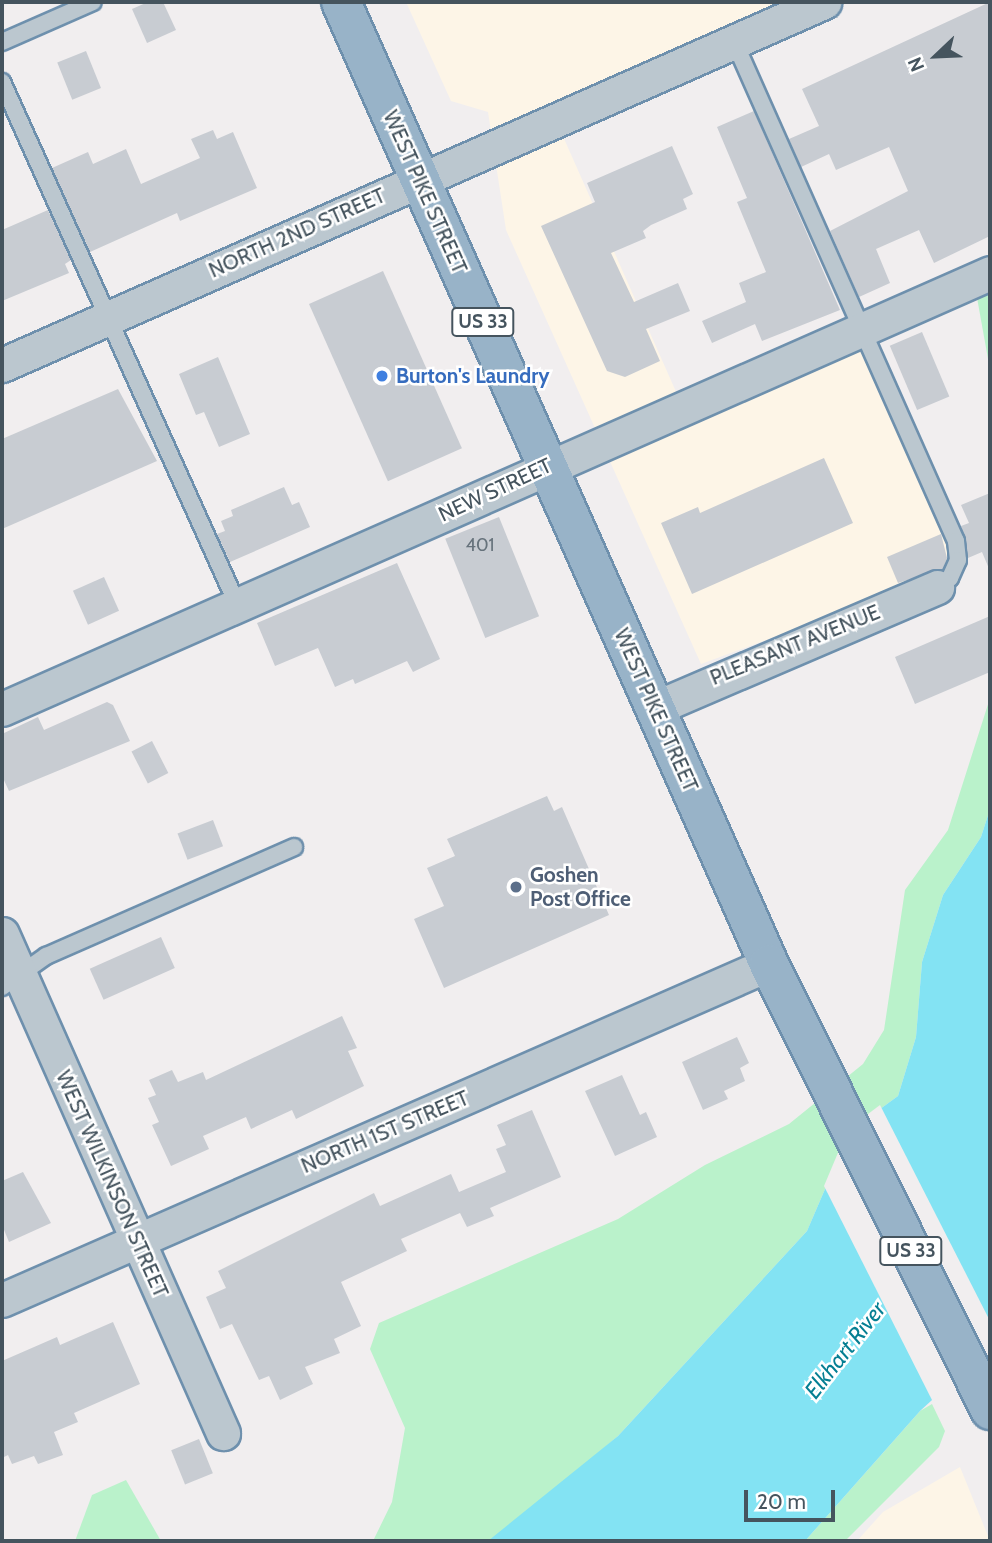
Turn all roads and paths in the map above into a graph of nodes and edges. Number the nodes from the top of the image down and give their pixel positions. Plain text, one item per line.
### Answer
1 (93, 2) edge
2 (341, 2) edge
3 (824, 2) edge
4 (734, 41) junction
5 (2, 42) edge
6 (2, 82) edge
7 (419, 178) junction
8 (990, 273) edge
9 (108, 317) junction
10 (864, 329) junction
11 (2, 365) edge
12 (546, 465) junction
13 (937, 587) joint
14 (237, 604) junction
15 (655, 708) junction
16 (2, 709) edge
17 (294, 847) dead end
18 (2, 934) edge
19 (769, 964) junction
20 (11, 980) edge
21 (136, 1240) junction
22 (2, 1300) edge
23 (990, 1410) edge
24 (223, 1433) dead end

1 - 5 lane
2 - 7 highway, WEST PIKE STREET / US 33
3 - 4 street, NORTH 2ND STREET
4 - 7 street, NORTH 2ND STREET
4 - 10 lane
6 - 9 lane
7 - 9 street, NORTH 2ND STREET
7 - 12 highway, WEST PIKE STREET / US 33
8 - 10 street, NEW STREET
9 - 11 street, NORTH 2ND STREET
9 - 14 lane
10 - 12 street, NEW STREET
10 - 13 lane
12 - 14 street, NEW STREET
12 - 15 highway, WEST PIKE STREET / US 33
13 - 15 street, PLEASANT AVENUE
14 - 16 street, NEW STREET
15 - 19 highway, WEST PIKE STREET / US 33
17 - 20 lane
18 - 20 street, WEST WILKINSON STREET
19 - 21 street, NORTH 1ST STREET
19 - 23 highway, WEST PIKE STREET / US 33
20 - 21 street, WEST WILKINSON STREET
21 - 22 street, NORTH 1ST STREET
21 - 24 street, WEST WILKINSON STREET

